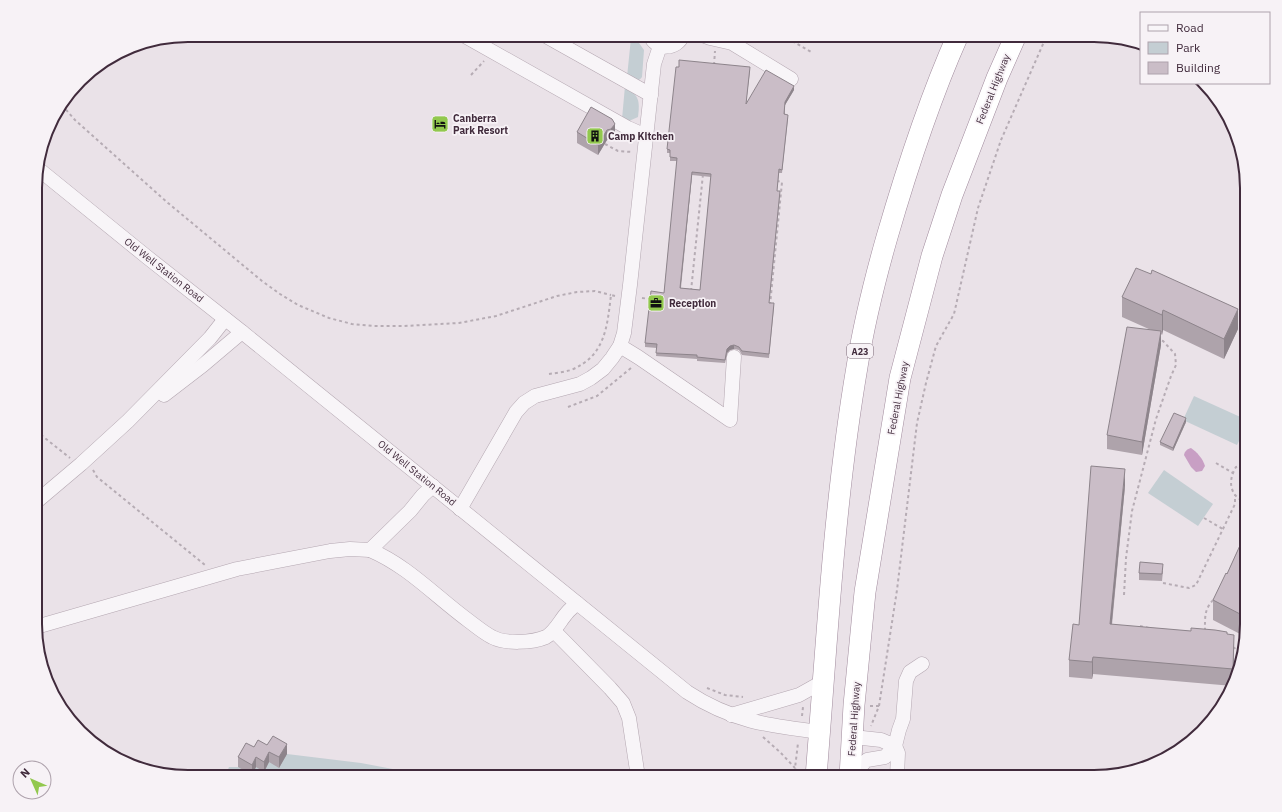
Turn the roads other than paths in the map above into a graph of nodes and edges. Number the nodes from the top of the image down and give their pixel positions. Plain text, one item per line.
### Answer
1 (475, 42) edge
2 (556, 42) edge
3 (654, 42) edge
4 (680, 42) edge
5 (727, 42) edge
6 (955, 42) edge
7 (1013, 42) edge
8 (660, 46) junction
9 (791, 78) dead end
10 (651, 95) junction
11 (646, 136) junction
12 (43, 172) edge
13 (225, 319) junction
14 (242, 332) junction
15 (620, 346) junction
16 (734, 357) dead end
17 (128, 421) junction
18 (432, 486) junction
19 (42, 497) edge
20 (460, 509) junction
21 (370, 550) junction
22 (577, 603) junction
23 (42, 625) edge
24 (554, 631) junction
25 (922, 664) dead end
26 (824, 681) junction
27 (731, 715) junction
28 (820, 732) junction
29 (860, 738) junction
30 (895, 746) junction
31 (637, 770) edge
32 (817, 770) edge
33 (852, 770) edge
34 (856, 770) edge
35 (897, 770) edge

1 - 11 street
2 - 10 street
3 - 8 street
4 - 8 street
5 - 9 street
6 - 26 highway, A23
7 - 29 highway, Federal Highway
8 - 10 street
10 - 11 street
11 - 15 street
12 - 13 street, Old Well Station Road
13 - 14 street, Old Well Station Road
13 - 17 street
14 - 17 street
14 - 18 street, Old Well Station Road
15 - 16 street
15 - 20 street
17 - 19 street
18 - 20 street, Old Well Station Road
18 - 21 street
20 - 22 street, Old Well Station Road
21 - 23 street
21 - 24 street
22 - 24 street
22 - 27 street, Old Well Station Road
24 - 31 street
25 - 30 street
26 - 27 street
26 - 28 highway, A23
27 - 28 street, Old Well Station Road
28 - 29 highway
28 - 32 highway, A23
29 - 30 street
29 - 33 highway, Federal Highway
30 - 34 street
30 - 35 street

